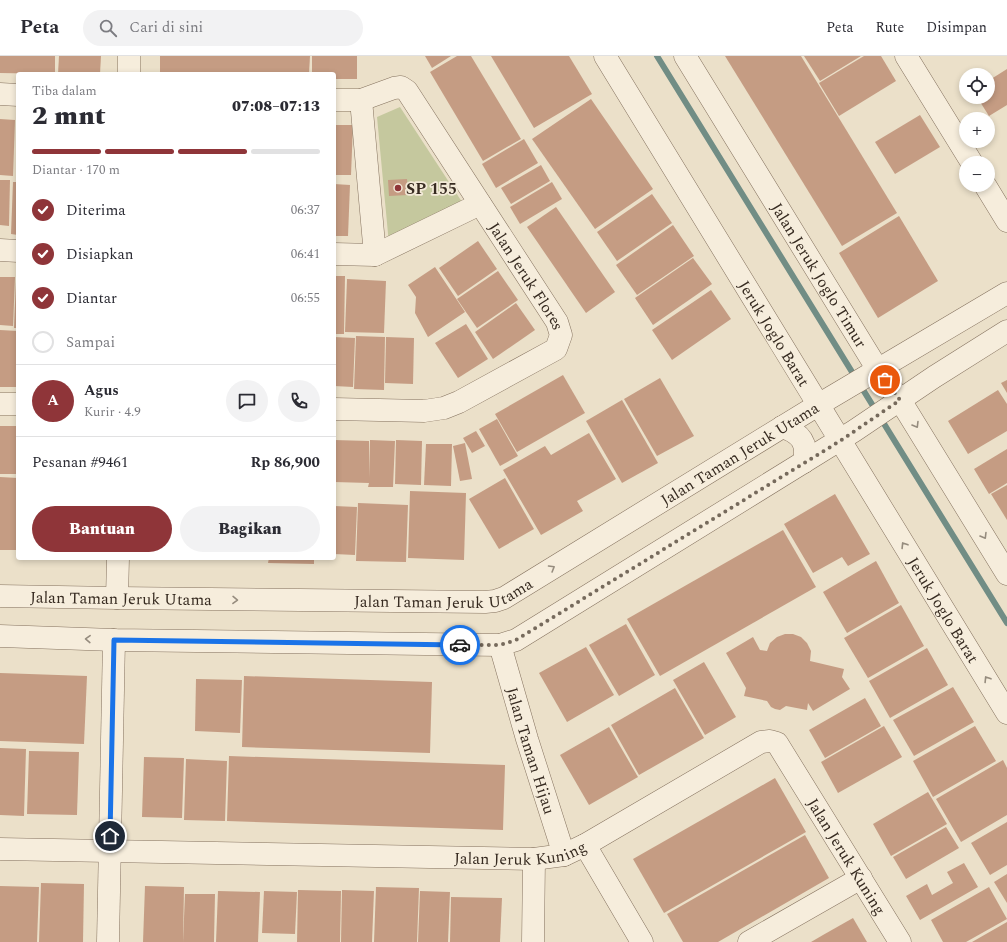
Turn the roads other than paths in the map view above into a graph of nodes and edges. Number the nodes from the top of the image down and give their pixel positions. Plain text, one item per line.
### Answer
1 (129, 56) edge
2 (605, 56) edge
3 (685, 56) edge
4 (906, 56) edge
5 (129, 72) edge
6 (0, 94) edge
7 (16, 95) edge
8 (336, 100) edge
9 (361, 100) junction
10 (968, 156) edge
11 (989, 192) edge
12 (480, 204) junction
13 (1007, 221) edge
14 (0, 250) edge
15 (16, 251) edge
16 (336, 254) edge
17 (375, 254) junction
18 (1007, 293) edge
19 (1007, 331) edge
20 (871, 374) junction
21 (826, 401) junction
22 (0, 404) edge
23 (16, 404) edge
24 (892, 405) junction
25 (336, 409) edge
26 (782, 427) junction
27 (847, 436) junction
28 (804, 462) junction
29 (118, 560) edge
30 (1007, 574) edge
31 (0, 596) edge
32 (117, 598) junction
33 (0, 636) edge
34 (114, 640) junction
35 (500, 645) junction
36 (1007, 713) edge
37 (585, 845) junction
38 (0, 849) edge
39 (110, 851) junction
40 (564, 855) junction
41 (534, 858) junction
42 (861, 878) junction
43 (108, 942) edge
44 (533, 942) edge
45 (642, 942) edge
46 (749, 942) edge
47 (900, 942) edge

1 - 5 street
2 - 21 street, Jeruk Joglo Barat
3 - 20 street, Jalan Jeruk Joglo Timur
4 - 10 street
6 - 7 street
8 - 9 street, Jalan Jeruk Flores
9 - 12 street, Jalan Jeruk Flores
9 - 17 street
11 - 13 street
12 - 17 street
12 - 25 street, Jalan Jeruk Flores
14 - 15 street
16 - 17 street
18 - 20 street, Jalan Taman Jeruk Utama
19 - 24 street
20 - 21 street, Jalan Taman Jeruk Utama
20 - 24 street, Jalan Jeruk Joglo Timur
21 - 26 street, Jalan Taman Jeruk Utama
21 - 27 street, Jeruk Joglo Barat
22 - 23 street
24 - 27 street
24 -> 30 street, Jalan Jeruk Joglo Timur
26 - 28 street
32 -> 26 street, Jalan Taman Jeruk Utama
27 - 28 street
36 -> 27 street, Jeruk Joglo Barat
28 - 35 street
29 - 32 street
31 - 32 street, Jalan Taman Jeruk Utama
34 -> 33 street
34 - 35 street
34 - 39 street
35 - 40 street, Jalan Taman Hijau
37 - 40 street, Jalan Jeruk Kuning
37 - 42 street, Jalan Jeruk Kuning
37 - 45 street
38 - 39 street, Jalan Jeruk Kuning
39 - 41 street, Jalan Jeruk Kuning
39 - 43 street
40 - 41 street, Jalan Jeruk Kuning
41 - 44 street
42 - 46 street
42 - 47 street, Jalan Jeruk Kuning

